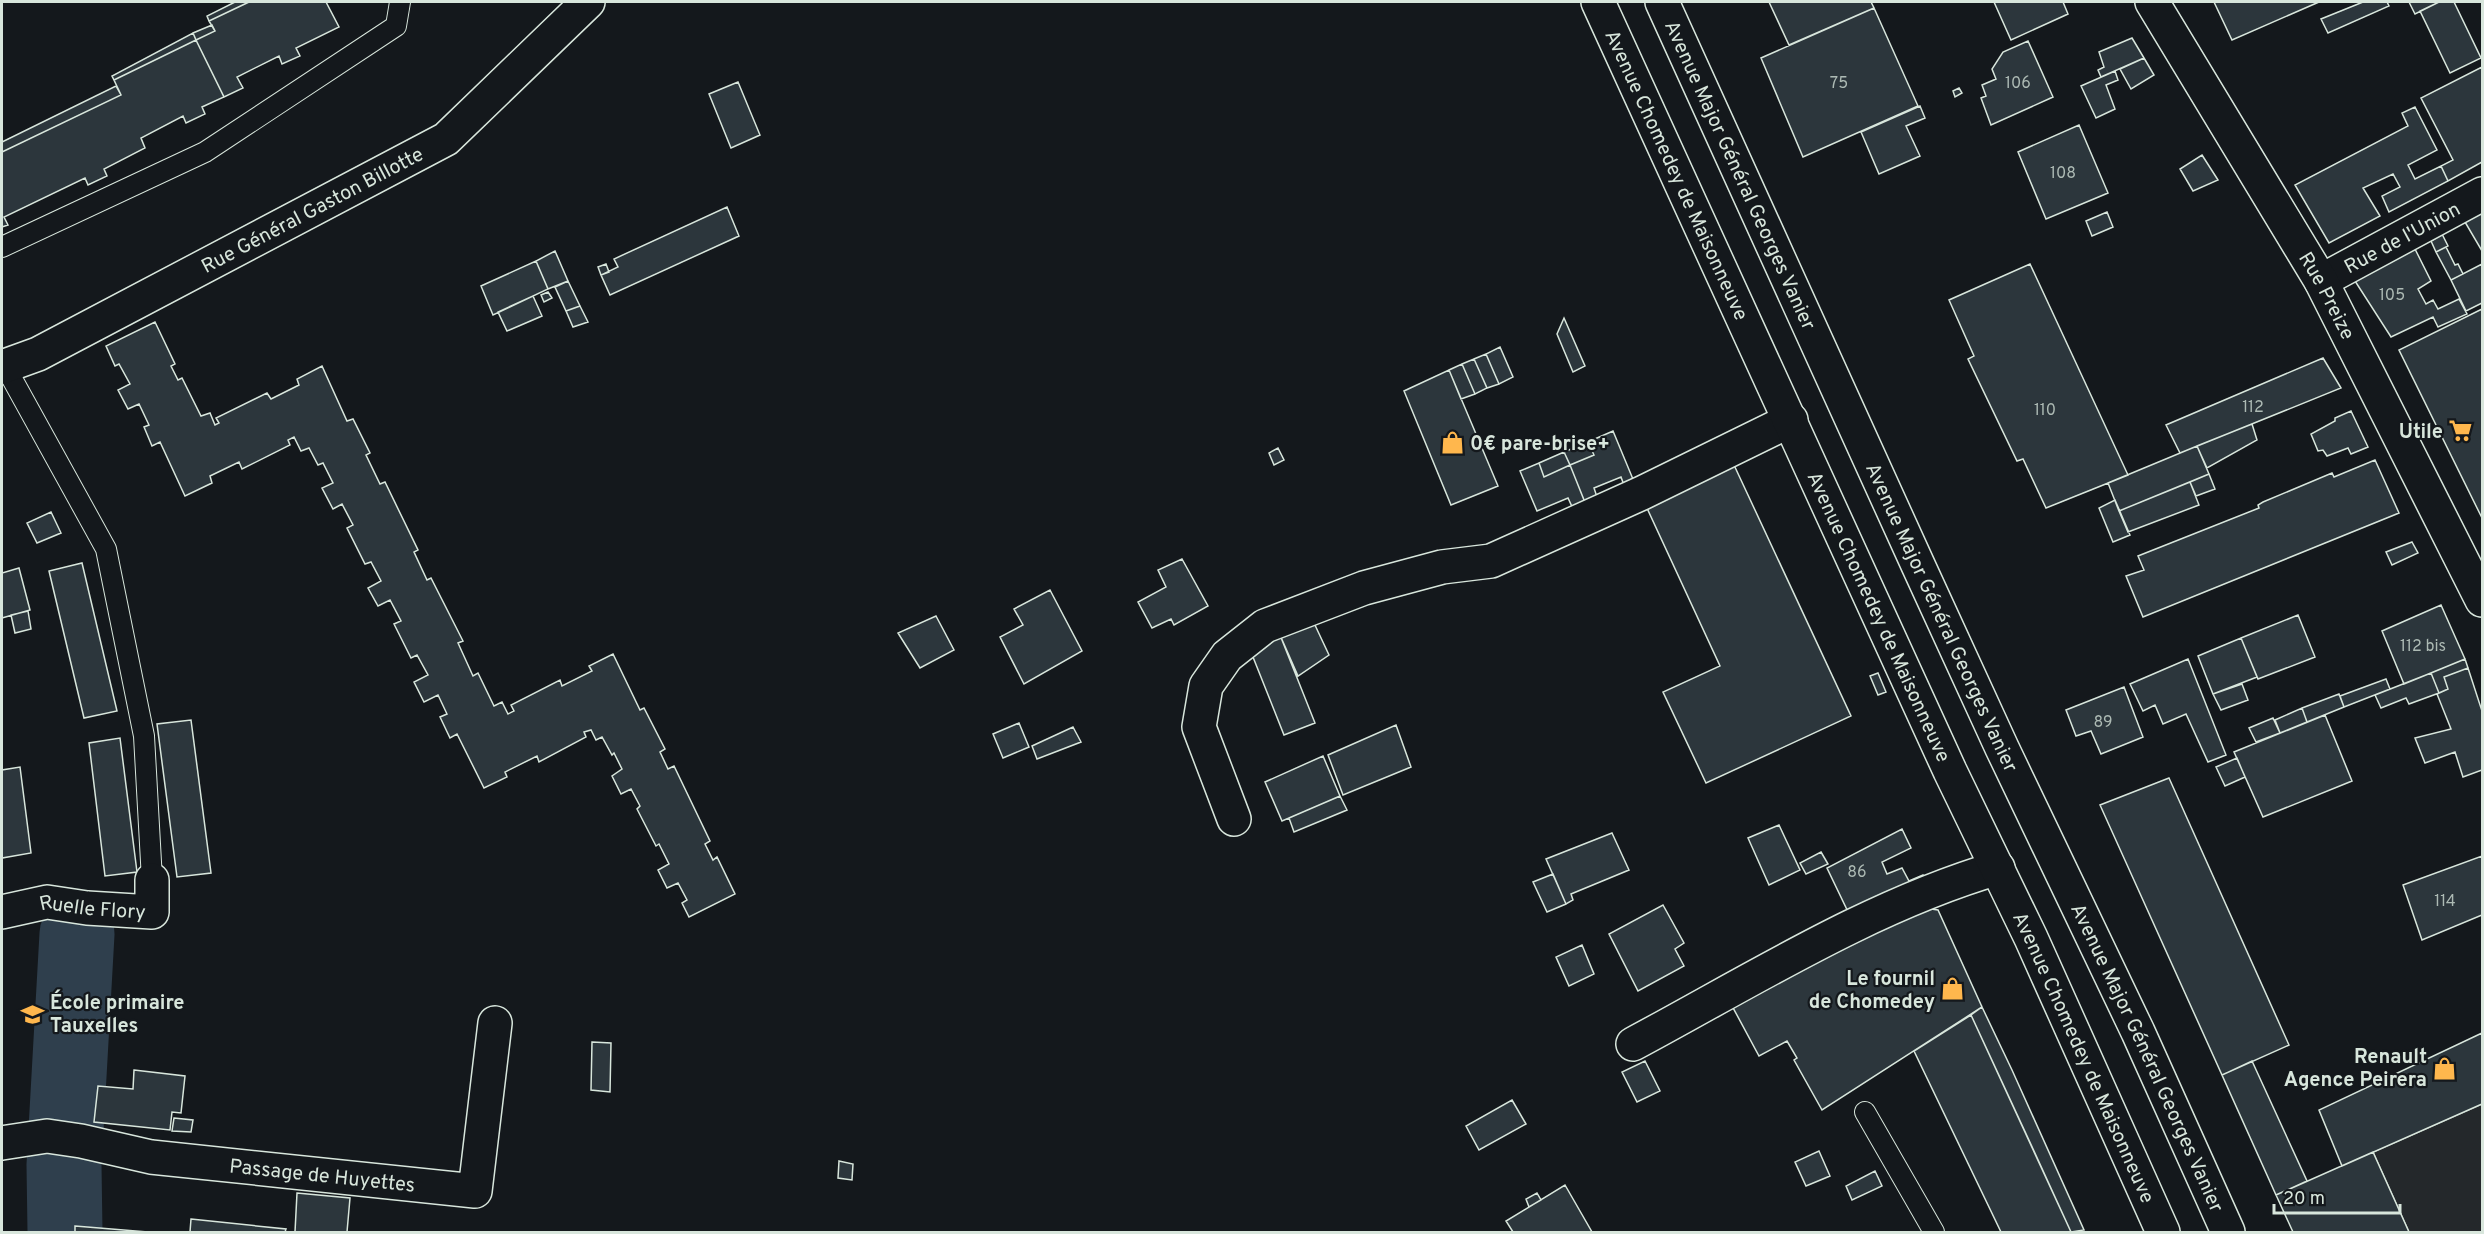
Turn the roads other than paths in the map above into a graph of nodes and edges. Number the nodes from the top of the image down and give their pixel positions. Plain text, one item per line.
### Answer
1 (399, 2) edge
2 (588, 2) edge
3 (1598, 2) edge
4 (1662, 2) edge
5 (2152, 2) edge
6 (2482, 194) edge
7 (2, 247) edge
8 (2321, 281) junction
9 (3, 367) edge
10 (1791, 420) junction
11 (2482, 600) edge
12 (1234, 819) dead end
13 (1998, 868) junction
14 (152, 880) joint
15 (2, 912) edge
16 (495, 1023) dead end
17 (1634, 1044) dead end
18 (1865, 1112) dead end
19 (2, 1143) edge
20 (1934, 1233) edge
21 (2163, 1233) edge
22 (2228, 1233) edge

1 - 7 lane
2 - 9 street, Rue Général Gaston Billotte
3 - 10 street, Avenue Chomedey de Maisonneuve
4 - 22 street, Avenue Major Général Georges Vanier
5 - 8 street, Rue Preize
6 - 8 street, Rue de l'Union
8 - 11 street, Rue Preize
9 - 14 lane
10 - 12 street
10 - 13 street, Avenue Chomedey de Maisonneuve
13 - 17 street
13 - 21 street, Avenue Chomedey de Maisonneuve
14 - 15 street, Ruelle Flory
16 - 19 street, Passage de Huyettes
18 - 20 lane

